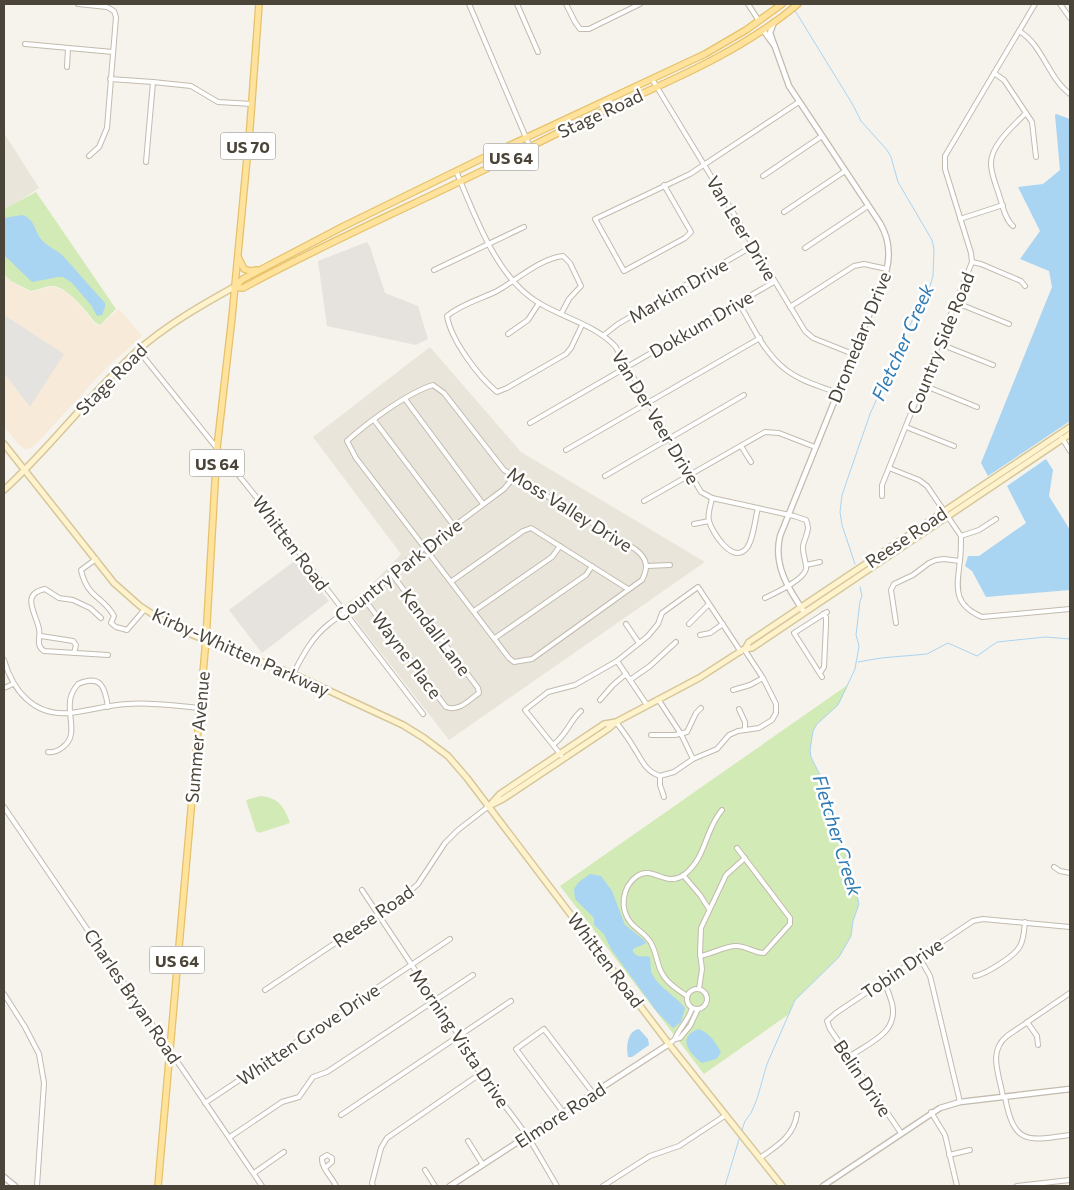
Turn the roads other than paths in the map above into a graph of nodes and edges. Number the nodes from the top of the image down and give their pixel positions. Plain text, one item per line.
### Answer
1 (78, 4) edge
2 (259, 4) edge
3 (469, 4) edge
4 (517, 4) edge
5 (566, 4) edge
6 (640, 4) edge
7 (748, 4) edge
8 (798, 4) edge
9 (1035, 4) edge
10 (1060, 4) edge
11 (780, 6) edge
12 (1070, 18) edge
13 (759, 21) junction
14 (774, 22) junction
15 (763, 30) junction
16 (1019, 31) junction
17 (25, 44) dead end
18 (741, 45) junction
19 (775, 46) junction
20 (68, 48) junction
21 (113, 52) junction
22 (538, 52) dead end
23 (67, 66) dead end
24 (994, 72) junction
25 (110, 79) junction
26 (652, 79) junction
27 (152, 82) junction
28 (657, 87) junction
29 (1070, 94) edge
30 (799, 102) junction
31 (252, 104) junction
32 (1026, 113) junction
33 (822, 136) junction
34 (526, 138) junction
35 (530, 147) junction
36 (89, 156) dead end
37 (1036, 157) dead end
38 (146, 162) dead end
39 (704, 165) junction
40 (456, 171) junction
41 (845, 171) junction
42 (763, 176) dead end
43 (460, 181) junction
44 (664, 185) junction
45 (1003, 205) junction
46 (868, 206) junction
47 (784, 212) dead end
48 (960, 219) junction
49 (1013, 226) dead end
50 (524, 227) dead end
51 (320, 238) junction
52 (489, 244) junction
53 (753, 246) junction
54 (805, 248) dead end
55 (308, 255) junction
56 (238, 256) junction
57 (972, 262) junction
58 (887, 269) junction
59 (259, 270) junction
60 (434, 270) dead end
61 (512, 281) junction
62 (774, 282) junction
63 (1025, 286) dead end
64 (234, 287) junction
65 (739, 302) junction
66 (539, 303) junction
67 (957, 303) junction
68 (790, 308) junction
69 (561, 314) junction
70 (1009, 324) dead end
71 (582, 325) junction
72 (508, 334) dead end
73 (604, 335) junction
74 (760, 338) junction
75 (940, 344) junction
76 (138, 350) junction
77 (853, 354) junction
78 (628, 366) junction
79 (993, 366) dead end
80 (923, 385) junction
81 (837, 393) junction
82 (744, 395) dead end
83 (405, 399) junction
84 (648, 402) junction
85 (976, 407) dead end
86 (374, 420) junction
87 (530, 423) dead end
88 (906, 427) junction
89 (1070, 427) edge
90 (1070, 434) edge
91 (1061, 437) junction
92 (670, 439) junction
93 (4, 444) edge
94 (741, 446) junction
95 (954, 446) dead end
96 (815, 447) junction
97 (218, 448) junction
98 (566, 450) dead end
99 (1070, 451) edge
100 (751, 462) dead end
101 (889, 468) junction
102 (24, 470) junction
103 (690, 474) junction
104 (605, 476) dead end
105 (514, 477) junction
106 (4, 490) edge
107 (882, 496) dead end
108 (712, 498) junction
109 (644, 501) dead end
110 (483, 504) junction
111 (758, 508) junction
112 (947, 513) junction
113 (788, 515) junction
114 (996, 518) dead end
115 (709, 521) junction
116 (694, 524) dead end
117 (454, 526) junction
118 (961, 536) junction
119 (560, 546) junction
120 (424, 547) junction
121 (96, 559) junction
122 (960, 561) junction
123 (820, 562) dead end
124 (670, 565) dead end
125 (806, 565) junction
126 (592, 566) junction
127 (647, 566) junction
128 (391, 573) junction
129 (452, 581) junction
130 (787, 585) junction
131 (628, 589) junction
132 (765, 598) dead end
133 (364, 599) junction
134 (709, 604) junction
135 (145, 609) junction
136 (802, 610) junction
137 (1070, 610) edge
138 (474, 611) junction
139 (345, 613) junction
140 (102, 618) dead end
141 (106, 621) dead end
142 (811, 622) junction
143 (111, 623) junction
144 (896, 623) dead end
145 (626, 624) dead end
146 (689, 624) dead end
147 (723, 624) junction
148 (700, 635) dead end
149 (40, 636) junction
150 (495, 638) junction
151 (206, 639) junction
152 (676, 642) dead end
153 (639, 643) junction
154 (743, 650) junction
155 (74, 653) junction
156 (108, 655) dead end
157 (4, 660) edge
158 (617, 661) junction
159 (293, 674) junction
160 (626, 674) junction
161 (763, 678) junction
162 (630, 680) junction
163 (13, 684) junction
164 (4, 688) edge
165 (733, 690) dead end
166 (600, 700) dead end
167 (658, 700) junction
168 (647, 705) junction
169 (108, 707) junction
170 (200, 708) junction
171 (701, 708) dead end
172 (451, 709) joint
173 (739, 709) dead end
174 (581, 711) dead end
175 (70, 713) junction
176 (423, 714) dead end
177 (616, 722) junction
178 (745, 730) junction
179 (681, 734) junction
180 (651, 735) dead end
181 (424, 738) joint
182 (554, 744) junction
183 (48, 752) dead end
184 (562, 756) junction
185 (692, 759) junction
186 (660, 776) junction
187 (664, 796) dead end
188 (489, 806) junction
189 (4, 807) edge
190 (722, 810) dead end
191 (737, 848) dead end
192 (745, 858) junction
193 (1054, 867) dead end
194 (1070, 872) edge
195 (684, 875) junction
196 (362, 890) dead end
197 (709, 909) junction
198 (378, 915) junction
199 (1024, 922) junction
200 (1070, 927) edge
201 (450, 939) dead end
202 (700, 956) junction
203 (919, 957) junction
204 (411, 965) junction
205 (473, 975) dead end
206 (975, 976) dead end
207 (883, 982) junction
208 (700, 989) junction
209 (265, 990) dead end
210 (1070, 993) edge
211 (4, 994) edge
212 (687, 996) junction
213 (436, 1000) junction
214 (511, 1001) dead end
215 (692, 1008) junction
216 (698, 1009) junction
217 (826, 1021) joint
218 (1027, 1022) junction
219 (459, 1036) junction
220 (676, 1039) junction
221 (669, 1044) junction
222 (1038, 1045) dead end
223 (169, 1048) junction
224 (849, 1057) junction
225 (480, 1074) junction
226 (1070, 1089) edge
227 (593, 1093) junction
228 (1004, 1097) junction
229 (960, 1102) junction
230 (205, 1103) junction
231 (563, 1112) junction
232 (931, 1112) junction
233 (797, 1114) dead end
234 (341, 1115) dead end
235 (726, 1115) junction
236 (901, 1133) junction
237 (1070, 1135) edge
238 (527, 1136) junction
239 (230, 1137) junction
240 (468, 1141) dead end
241 (970, 1150) dead end
242 (284, 1152) dead end
243 (949, 1155) junction
244 (760, 1158) junction
245 (483, 1165) junction
246 (325, 1168) dead end
247 (425, 1170) dead end
248 (254, 1173) junction
249 (4, 1177) edge
250 (1070, 1180) edge
251 (1049, 1184) edge
252 (15, 1186) edge
253 (37, 1186) edge
254 (158, 1186) edge
255 (262, 1186) edge
256 (336, 1186) edge
257 (373, 1186) edge
258 (435, 1186) edge
259 (450, 1186) edge
260 (557, 1186) edge
261 (602, 1186) edge
262 (782, 1186) edge
263 (822, 1186) edge
264 (957, 1186) edge
265 (1017, 1186) edge

1 - 21 street
2 - 31 main road, US 70
3 - 34 street
4 - 22 street
5 - 6 street
7 - 13 street
8 - 14 main road, Stage Road / US 64
9 - 16 street, Country Side Road
10 - 12 street
11 - 13 main road, Stage Road / US 64
11 - 15 main road
13 - 18 main road
13 - 26 main road, Stage Road / US 64
14 - 15 main road, Stage Road / US 64
14 - 19 street, Dromedary Drive
15 - 18 main road, Stage Road / US 64
15 - 19 street, Dromedary Drive
16 - 24 street, Country Side Road
16 - 29 street
17 - 20 street
18 - 28 main road, Stage Road / US 64
19 - 30 street, Dromedary Drive
20 - 21 street
20 - 23 street
21 - 25 street
24 - 32 street
24 - 48 street, Country Side Road
25 - 27 street
25 - 36 street
26 - 28 street, Van Leer Drive
26 - 34 main road, Stage Road / US 64
27 - 31 street
27 - 38 street
28 - 35 main road, Stage Road / US 64
28 - 39 street, Van Leer Drive
30 - 33 street, Dromedary Drive
30 - 39 street
31 - 56 main road, US 70
32 - 37 street
32 - 45 street
33 - 41 street, Dromedary Drive
33 - 42 street
34 - 35 street
34 - 40 main road, Stage Road / US 64
35 - 43 main road, Stage Road / US 64
39 - 44 street
39 - 53 street, Van Leer Drive
40 - 43 street, Van Der Veer Drive
40 - 51 main road, Stage Road / US 64
41 - 46 street, Dromedary Drive
41 - 47 street
43 - 52 street, Van Der Veer Drive
43 - 55 main road, Stage Road / US 64
44 - 44 street
45 - 48 street
45 - 49 street
46 - 54 street
46 - 58 street, Dromedary Drive
48 - 57 street, Country Side Road
50 - 52 street
51 - 55 main road
51 - 59 main road, Stage Road / US 64
52 - 60 street
52 - 61 street, Van Der Veer Drive
53 - 62 street, Van Leer Drive
53 - 73 street, Markim Drive
55 - 64 main road, Stage Road / US 64
56 - 59 main road
56 - 64 main road, US 70
57 - 63 street
57 - 67 street, Country Side Road
58 - 68 street
58 - 77 street, Dromedary Drive
59 - 64 main road, Stage Road / US 64
61 - 66 street, Van Der Veer Drive
61 - 69 street
61 - 71 street
62 - 65 street, Dokkum Drive
62 - 68 street, Van Leer Drive
64 - 76 main road, Stage Road
64 - 97 main road, Summer Avenue / US 64
65 - 74 street
65 - 78 street, Dokkum Drive
66 - 69 street, Van Der Veer Drive
66 - 72 street
67 - 70 street
67 - 75 street, Country Side Road
68 - 77 street, Van Leer Drive
69 - 71 street, Van Der Veer Drive
71 - 73 street, Van Der Veer Drive
73 - 78 street, Van Der Veer Drive
74 - 81 street
74 - 84 street
75 - 79 street
75 - 80 street, Country Side Road
76 - 97 street, Whitten Road
76 - 102 main road, Stage Road
77 - 81 street, Dromedary Drive
78 - 84 street, Van Der Veer Drive
78 - 87 street, Dokkum Drive
80 - 85 street
80 - 88 street, Country Side Road
81 - 96 street, Dromedary Drive
82 - 92 street
83 - 86 street
83 - 105 street, Moss Valley Drive
83 - 110 street
84 - 92 street, Van Der Veer Drive
84 - 98 street
86 - 117 street
86 - 120 street
88 - 95 street
88 - 101 street, Country Side Road
89 - 91 main road, Reese Road
90 - 91 main road, Reese Road
91 - 99 street
91 - 112 main road, Reese Road
92 - 103 street, Van Der Veer Drive
92 - 104 street
93 - 102 main road, Kirby-Whitten Parkway
94 - 96 street
94 - 100 street
94 - 103 street
96 - 113 street, Dromedary Drive
97 - 139 street, Whitten Road
97 - 151 main road, Summer Avenue / US 64
101 - 107 street, Country Side Road
101 - 112 street
102 - 106 main road, Stage Road
102 - 121 main road, Kirby-Whitten Parkway
103 - 108 street, Van Der Veer Drive
103 - 109 street
105 - 110 street, Country Park Drive
105 - 127 street, Moss Valley Drive
108 - 111 street, Van Der Veer Drive
108 - 115 street
110 - 117 street, Country Park Drive
111 - 113 street, Van Der Veer Drive
111 - 115 street
112 - 118 street
112 - 136 main road, Reese Road
113 - 125 street, Van Der Veer Drive
113 - 130 street, Dromedary Drive
114 - 118 street
115 - 116 street
117 - 120 street, Country Park Drive
118 - 122 street
119 - 126 street
119 - 129 street
119 - 138 street
120 - 128 street, Country Park Drive
120 - 129 street
121 - 135 main road, Kirby-Whitten Parkway
121 - 143 street
122 - 137 street
122 - 144 street
123 - 125 street
124 - 127 street
125 - 130 street
126 - 131 street
126 - 150 street
127 - 131 street
128 - 133 street, Country Park Drive
128 - 172 street, Kendall Lane
129 - 138 street
130 - 132 street
130 - 136 street, Dromedary Drive
131 - 150 street
133 - 139 street, Country Park Drive
133 - 172 street, Wayne Place
134 - 146 street
134 - 147 street
134 - 153 street
135 - 143 street
135 - 151 main road, Kirby-Whitten Parkway
136 - 142 street
136 - 154 main road, Reese Road
138 - 150 street
139 - 159 street, Country Park Drive
139 - 176 street, Whitten Road
140 - 149 street
141 - 143 street
142 - 142 street
145 - 153 street
147 - 148 street
147 - 154 street
149 - 155 street
149 - 155 street
151 - 159 main road, Kirby-Whitten Parkway
151 - 170 main road, Summer Avenue / US 64
152 - 162 street
153 - 158 street
154 - 161 street
154 - 167 main road, Reese Road
155 - 156 street
157 - 163 street
158 - 160 street
158 - 182 street
159 - 181 main road, Kirby-Whitten Parkway
160 - 162 street
160 - 166 street
161 - 165 street
161 - 178 street
162 - 168 street
163 - 164 street
163 - 175 street
167 - 168 main road, Reese Road
167 - 179 street
168 - 177 main road, Reese Road
169 - 170 street
169 - 175 street
169 - 175 street
170 - 223 main road, Summer Avenue / US 64
171 - 179 street
173 - 178 street
174 - 182 street
175 - 183 street
177 - 184 main road, Reese Road
177 - 186 street
178 - 185 street
179 - 180 street
179 - 185 street
181 - 188 main road, Whitten Road
182 - 184 street
184 - 188 main road, Reese Road
185 - 186 street
186 - 187 street
188 - 198 street, Reese Road
188 - 221 main road, Whitten Road
189 - 223 street, Charles Bryan Road
190 - 195 street
191 - 192 street
192 - 197 street
192 - 202 street
193 - 194 street
195 - 197 street
195 - 212 street
196 - 198 street, Morning Vista Drive
197 - 202 street
198 - 204 street, Morning Vista Drive
198 - 209 street, Reese Road
199 - 200 street
199 - 203 street, Tobin Drive
199 - 206 street
201 - 204 street, Whitten Grove Drive
202 - 208 street
203 - 207 street, Tobin Drive
203 - 229 street
204 - 213 street, Morning Vista Drive
204 - 230 street, Whitten Grove Drive
205 - 213 street
207 - 217 street, Tobin Drive
207 - 224 street
208 - 212 street
208 - 216 street
210 - 218 street
211 - 253 street
212 - 215 street
213 - 219 street, Morning Vista Drive
213 - 239 street
214 - 219 street
215 - 216 street
215 - 220 street
216 - 220 street
217 - 224 street, Belin Drive
218 - 222 street
218 - 228 street
219 - 225 street, Morning Vista Drive
219 - 234 street
220 - 221 street
221 - 227 street, Elmore Road
221 - 235 main road, Whitten Road
223 - 230 street, Charles Bryan Road
223 - 254 main road, Summer Avenue / US 64
224 - 236 street, Belin Drive
225 - 238 street, Morning Vista Drive
225 - 257 street
226 - 228 street
227 - 231 street, Elmore Road
227 - 231 street
228 - 229 street
228 - 237 street
229 - 232 street
230 - 239 street, Charles Bryan Road
231 - 238 street, Elmore Road
232 - 236 street
232 - 243 street
233 - 244 street
235 - 244 main road, Whitten Road
235 - 261 street
236 - 263 street
238 - 245 street, Elmore Road
238 - 260 street, Morning Vista Drive
239 - 248 street, Charles Bryan Road
240 - 245 street
241 - 243 street
242 - 248 street
243 - 264 street
244 - 262 main road, Whitten Road
245 - 259 street, Elmore Road
246 - 256 street
247 - 258 street
248 - 255 street, Charles Bryan Road
249 - 252 street
250 - 251 street
251 - 265 street

